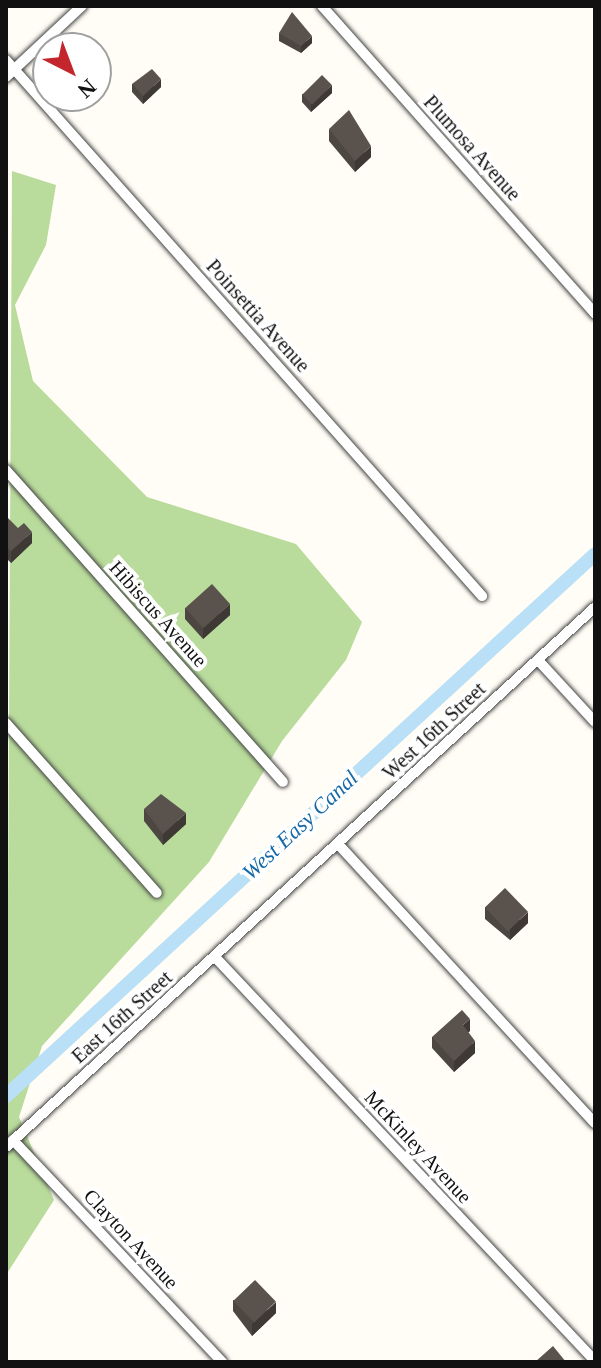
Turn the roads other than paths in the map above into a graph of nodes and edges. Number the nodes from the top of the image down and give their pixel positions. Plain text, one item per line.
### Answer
1 (82, 6) edge
2 (322, 6) edge
3 (6, 60) edge
4 (10, 73) edge
5 (595, 314) edge
6 (6, 470) edge
7 (482, 596) dead end
8 (595, 607) edge
9 (538, 660) junction
10 (595, 722) edge
11 (6, 723) edge
12 (283, 782) dead end
13 (338, 844) junction
14 (157, 893) dead end
15 (262, 913) joint
16 (215, 957) junction
17 (595, 1123) edge
18 (10, 1144) edge
19 (595, 1361) edge
20 (222, 1362) edge

1 - 4 street
2 - 5 street, Plumosa Avenue
3 - 4 street, Poinsettia Avenue
4 - 7 street, Poinsettia Avenue
6 - 12 street, Hibiscus Avenue
8 - 9 street, West 16th Street
9 - 10 street
9 - 13 street, West 16th Street
11 - 14 street
13 - 15 street, West 16th Street
13 - 17 street
15 - 16 street, East 16th Street
16 - 18 street, East 16th Street
16 - 19 street, McKinley Avenue
18 - 20 street, Clayton Avenue

